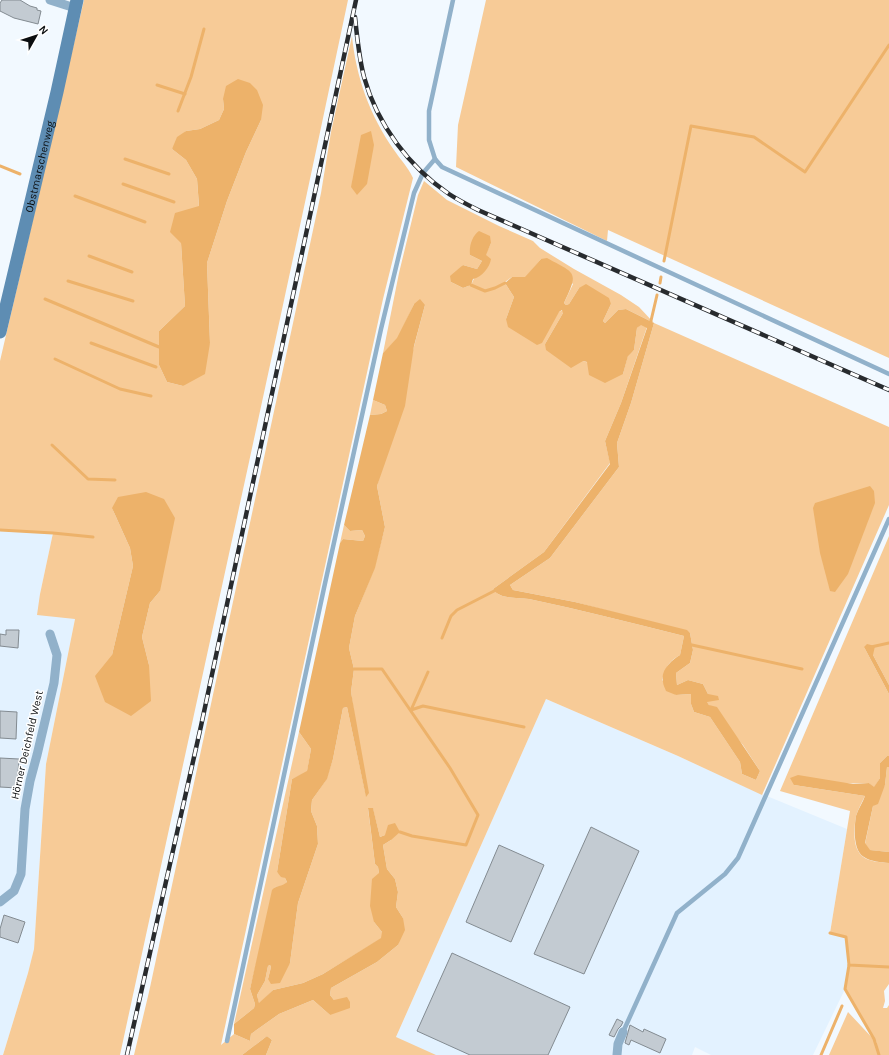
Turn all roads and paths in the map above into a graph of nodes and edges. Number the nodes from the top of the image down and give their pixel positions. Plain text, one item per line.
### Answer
1 (50, 0) edge
2 (453, 0) edge
3 (76, 4) edge
4 (435, 159) junction
5 (0, 332) edge
6 (889, 374) edge
7 (889, 519) edge
8 (50, 634) dead end
9 (0, 902) edge
10 (623, 1032) joint
11 (227, 1041) dead end
12 (617, 1055) edge

1 - 3 street
2 - 4 lane
3 - 5 main road, Obstmarschenweg
4 - 6 lane
4 - 11 lane
7 - 10 lane
8 - 9 street, Hörner Deichfeld West
10 - 12 street

